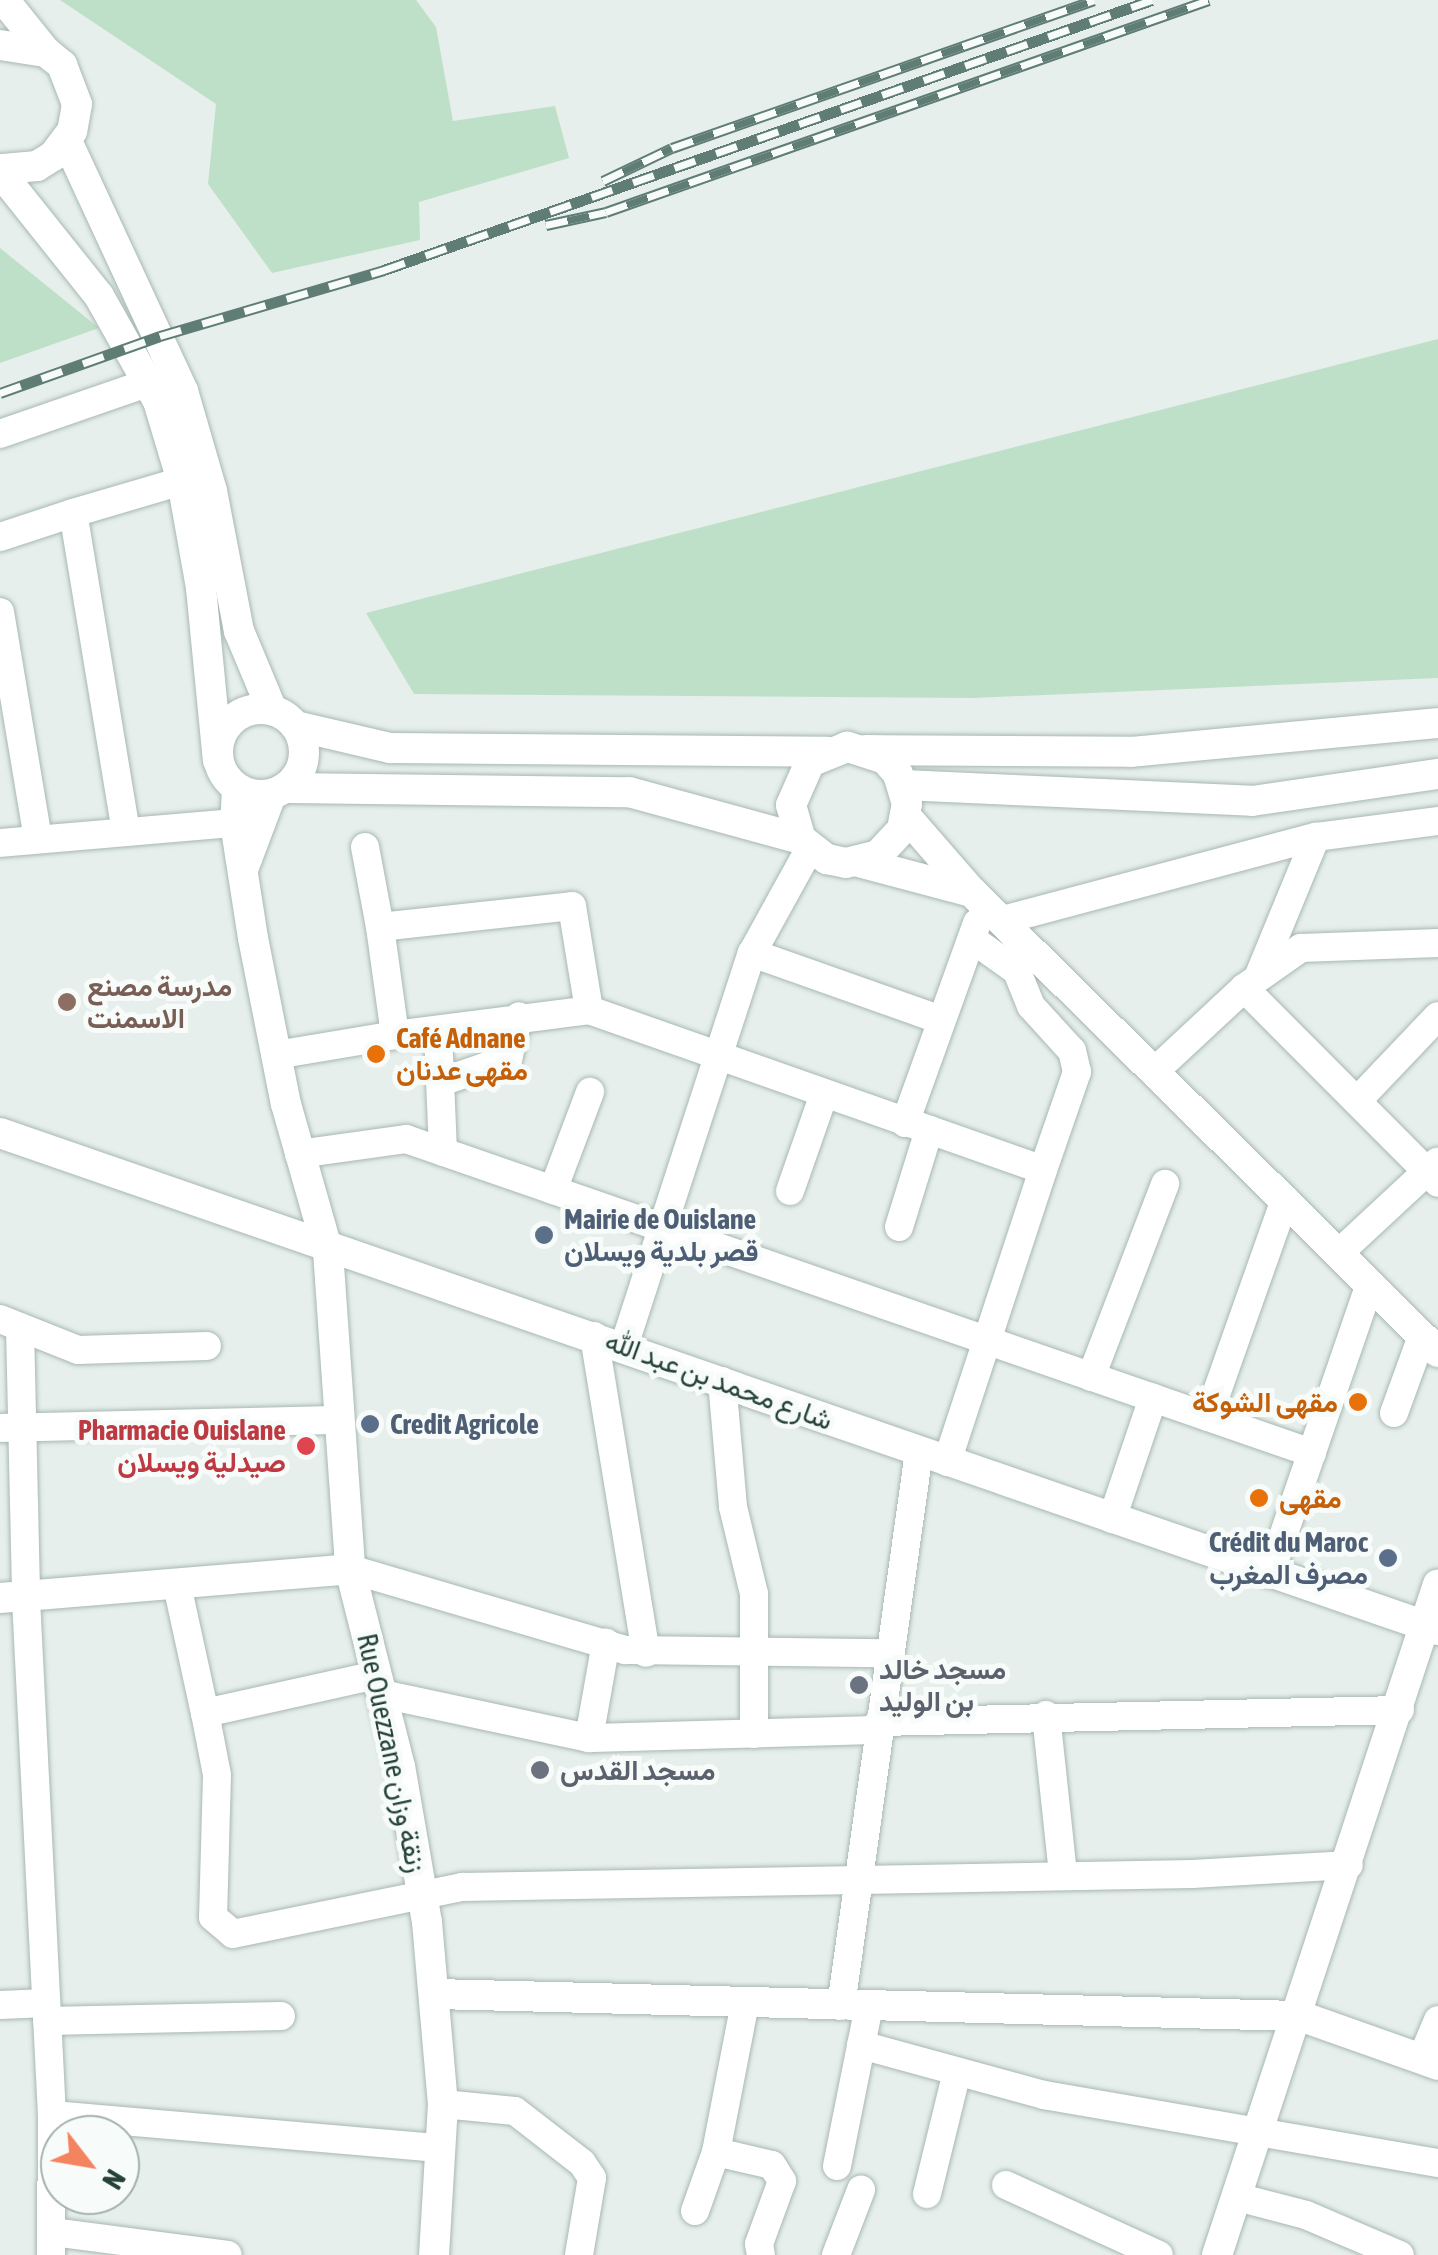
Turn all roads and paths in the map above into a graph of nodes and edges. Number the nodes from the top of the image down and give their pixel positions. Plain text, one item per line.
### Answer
1 (4, 0) edge
2 (0, 45) edge
3 (46, 52) junction
4 (66, 141) junction
5 (0, 170) edge
6 (150, 382) junction
7 (0, 434) edge
8 (182, 482) junction
9 (73, 513) junction
10 (0, 537) edge
11 (0, 612) edge
12 (284, 718) junction
13 (1438, 724) edge
14 (866, 750) junction
15 (827, 752) junction
16 (218, 760) junction
17 (1438, 774) edge
18 (237, 789) junction
19 (278, 792) junction
20 (904, 800) junction
21 (1438, 822) edge
22 (235, 823) junction
23 (126, 832) junction
24 (1316, 837) junction
25 (38, 839) junction
26 (0, 843) edge
27 (805, 844) junction
28 (365, 847) dead end
29 (860, 862) junction
30 (244, 866) junction
31 (987, 905) junction
32 (380, 927) junction
33 (972, 938) junction
34 (1438, 943) edge
35 (752, 953) junction
36 (1251, 983) junction
37 (589, 1010) junction
38 (518, 1016) junction
39 (1438, 1016) edge
40 (941, 1020) junction
41 (438, 1032) junction
42 (395, 1034) junction
43 (276, 1054) junction
44 (720, 1057) junction
45 (1156, 1070) junction
46 (444, 1081) junction
47 (590, 1092) dead end
48 (824, 1094) junction
49 (1357, 1101) junction
50 (917, 1127) junction
51 (0, 1133) edge
52 (443, 1152) junction
53 (299, 1154) junction
54 (1043, 1170) junction
55 (1434, 1172) edge
56 (1165, 1184) dead end
57 (553, 1190) junction
58 (790, 1190) dead end
59 (1285, 1199) junction
60 (665, 1228) junction
61 (899, 1228) dead end
62 (328, 1252) junction
63 (1339, 1253) junction
64 (1370, 1284) junction
65 (10, 1323) edge
66 (594, 1336) junction
67 (986, 1341) junction
68 (1430, 1344) edge
69 (207, 1346) dead end
70 (624, 1346) junction
71 (1091, 1377) junction
72 (722, 1380) junction
73 (1153, 1398) junction
74 (1394, 1413) dead end
75 (1208, 1417) junction
76 (340, 1420) junction
77 (10, 1429) edge
78 (1312, 1453) junction
79 (933, 1457) junction
80 (1112, 1520) junction
81 (350, 1569) junction
82 (1270, 1574) junction
83 (1438, 1584) edge
84 (177, 1585) junction
85 (13, 1599) edge
86 (1431, 1628) edge
87 (606, 1643) junction
88 (646, 1653) junction
89 (889, 1653) junction
90 (758, 1654) junction
91 (379, 1684) junction
92 (1400, 1710) junction
93 (205, 1712) junction
94 (1046, 1715) junction
95 (879, 1726) junction
96 (754, 1734) junction
97 (588, 1738) junction
98 (1348, 1865) junction
99 (1063, 1875) junction
100 (857, 1877) junction
101 (422, 1895) junction
102 (435, 1994) junction
103 (745, 2003) junction
104 (0, 2006) edge
105 (855, 2006) junction
106 (47, 2012) junction
107 (281, 2016) dead end
108 (1300, 2016) junction
109 (1438, 2020) edge
110 (861, 2045) junction
111 (1430, 2062) edge
112 (956, 2076) junction
113 (443, 2104) junction
114 (52, 2115) edge
115 (140, 2123) edge
116 (1263, 2128) junction
117 (437, 2148) junction
118 (716, 2152) junction
119 (1438, 2164) edge
120 (836, 2166) dead end
121 (1006, 2186) dead end
122 (862, 2190) dead end
123 (928, 2194) dead end
124 (1237, 2197) junction
125 (695, 2211) dead end
126 (51, 2215) edge
127 (51, 2244) edge
128 (228, 2255) edge
129 (434, 2255) edge
130 (579, 2255) edge
131 (761, 2255) edge
132 (836, 2255) edge
133 (1159, 2255) edge
134 (1217, 2255) edge
135 (1400, 2255) edge

1 - 3 street
2 - 3 street
3 - 4 street
4 - 5 street
4 - 12 street
5 - 6 street
6 - 7 street
6 - 8 street
8 - 9 street
8 - 16 street
9 - 10 street
9 - 23 street
11 - 25 street
12 - 15 street
12 - 16 street
12 - 19 street
13 - 14 street
14 - 15 street
14 - 20 street
15 - 27 street
16 - 18 street
17 - 20 street
18 - 19 street
18 - 22 street, Rue Ouezzane زنقة وزان
19 - 27 street
19 - 30 street
20 - 29 street
20 - 31 street
21 - 24 street
22 - 23 street
22 - 30 street, Rue Ouezzane زنقة وزان
23 - 25 street
24 - 31 street
24 - 36 street
25 - 26 street
27 - 29 street
27 - 35 street
28 - 32 street
29 - 31 street
30 - 43 street, Rue Ouezzane زنقة وزان
31 - 33 street
31 - 45 street
32 - 37 street
32 - 42 street
33 - 40 street
33 - 54 street
34 - 36 street
35 - 40 street
35 - 44 street
36 - 45 street
36 - 49 street
37 - 38 street
37 - 44 street
38 - 41 street
38 - 46 street
39 - 49 street
40 - 50 street
41 - 42 street
41 - 46 street
42 - 43 street
43 - 53 street, Rue Ouezzane زنقة وزان
44 - 48 street
44 - 60 street
45 - 59 street
46 - 52 street
47 - 57 street
48 - 50 street
48 - 58 street
49 - 55 street
50 - 54 street
50 - 61 street
51 - 62 street, شارع محمد بن عبد الله
52 - 53 street
52 - 57 street
53 - 62 street, Rue Ouezzane زنقة وزان
54 - 67 street
55 - 63 street
56 - 71 street
57 - 60 street
59 - 63 street
59 - 75 street
60 - 67 street
60 - 70 street
62 - 66 street, شارع محمد بن عبد الله
62 - 76 street, Rue Ouezzane زنقة وزان
63 - 64 street
64 - 68 street
64 - 78 street
65 - 69 street
65 - 77 street
66 - 70 street, شارع محمد بن عبد الله
66 - 88 street
67 - 71 street
67 - 79 street
68 - 74 street
70 - 72 street, شارع محمد بن عبد الله
71 - 73 street
72 - 79 street, شارع محمد بن عبد الله
72 - 90 street
73 - 75 street
73 - 80 street
75 - 78 street
76 - 77 street
76 - 81 street, Rue Ouezzane زنقة وزان
77 - 85 street
78 - 82 street
79 - 80 street, شارع محمد بن عبد الله
79 - 89 street
80 - 82 street, شارع محمد بن عبد الله
81 - 84 street
81 - 87 street
81 - 91 street, Rue Ouezzane زنقة وزان
82 - 86 street, شارع محمد بن عبد الله
83 - 86 street
84 - 85 street
84 - 93 street
85 - 106 street
86 - 92 street
87 - 88 street
87 - 97 street
88 - 90 street
89 - 90 street
89 - 95 street
90 - 96 street
91 - 93 street
91 - 97 street
91 - 101 street, Rue Ouezzane زنقة وزان
92 - 94 street
92 - 98 street
93 - 101 street
94 - 95 street
94 - 99 street
95 - 96 street
95 - 100 street
96 - 97 street
98 - 99 street
98 - 108 street
99 - 100 street
100 - 101 street
100 - 105 street
101 - 102 street, Rue Ouezzane زنقة وزان
102 - 103 street
102 - 113 street, Rue Ouezzane زنقة وزان
103 - 105 street
103 - 118 street
104 - 106 street
105 - 108 street
105 - 110 street
106 - 107 street
106 - 114 street
108 - 111 street
108 - 116 street
109 - 111 street
110 - 112 street
110 - 120 street
112 - 116 street
112 - 123 street
113 - 117 street, Rue Ouezzane زنقة وزان
113 - 130 street
115 - 117 street
116 - 119 street
116 - 124 street
117 - 129 street, Rue Ouezzane زنقة وزان
118 - 125 street
118 - 131 street
121 - 133 street
122 - 132 street
124 - 134 street
124 - 135 street
126 - 127 street
127 - 128 street

